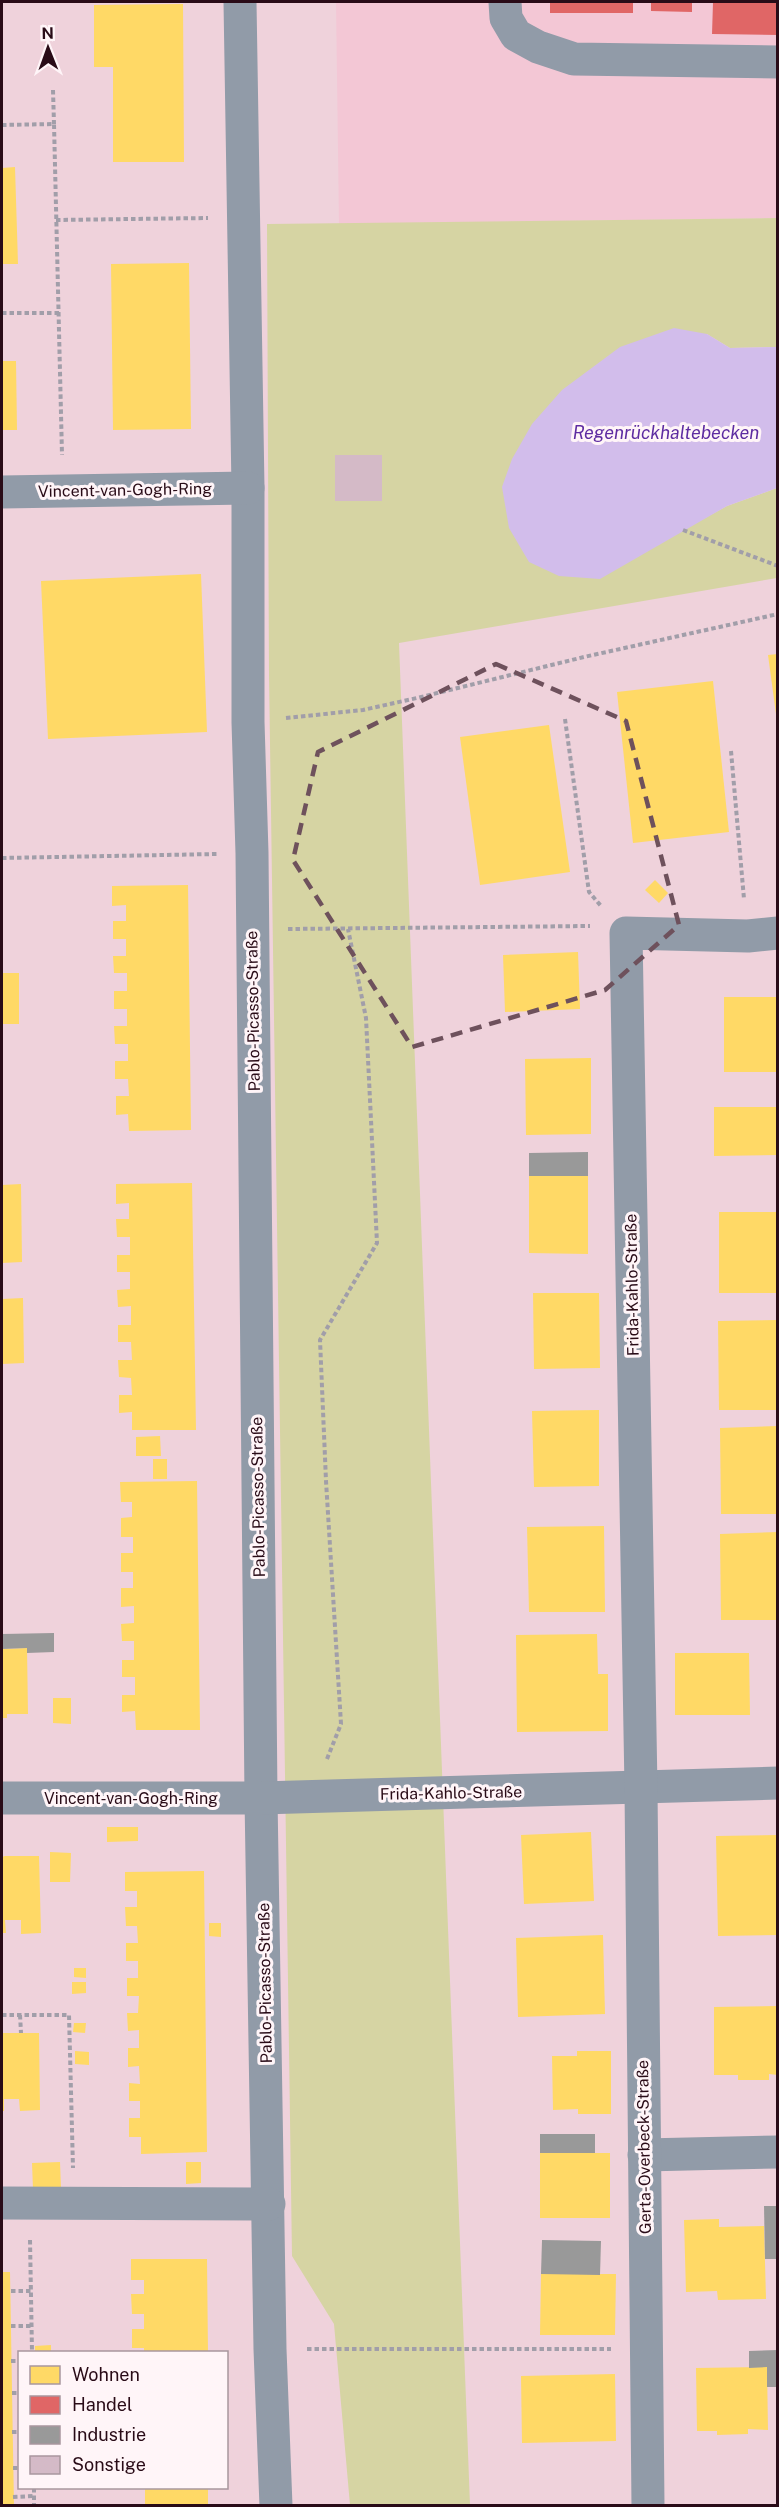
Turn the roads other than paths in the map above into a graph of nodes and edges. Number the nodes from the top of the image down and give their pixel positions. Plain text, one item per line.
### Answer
1 (240, 2) edge
2 (504, 2) edge
3 (777, 62) edge
4 (248, 488) junction
5 (2, 492) edge
6 (763, 934) edge
7 (777, 1783) edge
8 (641, 1788) junction
9 (2, 1798) edge
10 (261, 1798) junction
11 (777, 2152) edge
12 (644, 2155) junction
13 (16, 2203) edge
14 (269, 2204) junction
15 (276, 2505) edge
16 (648, 2505) edge

1 - 4 street, Pablo-Picasso-Straße
2 - 3 street
4 - 5 street, Vincent-van-Gogh-Ring
4 - 10 street, Pablo-Picasso-Straße
6 - 8 street, Frida-Kahlo-Straße
7 - 8 street, Frida-Kahlo-Straße
8 - 10 street, Frida-Kahlo-Straße
8 - 12 street, Gerta-Overbeck-Straße
9 - 10 street, Vincent-van-Gogh-Ring
10 - 14 street, Pablo-Picasso-Straße
11 - 12 street
12 - 16 street, Gerta-Overbeck-Straße
13 - 14 street
14 - 15 street, Pablo-Picasso-Straße

